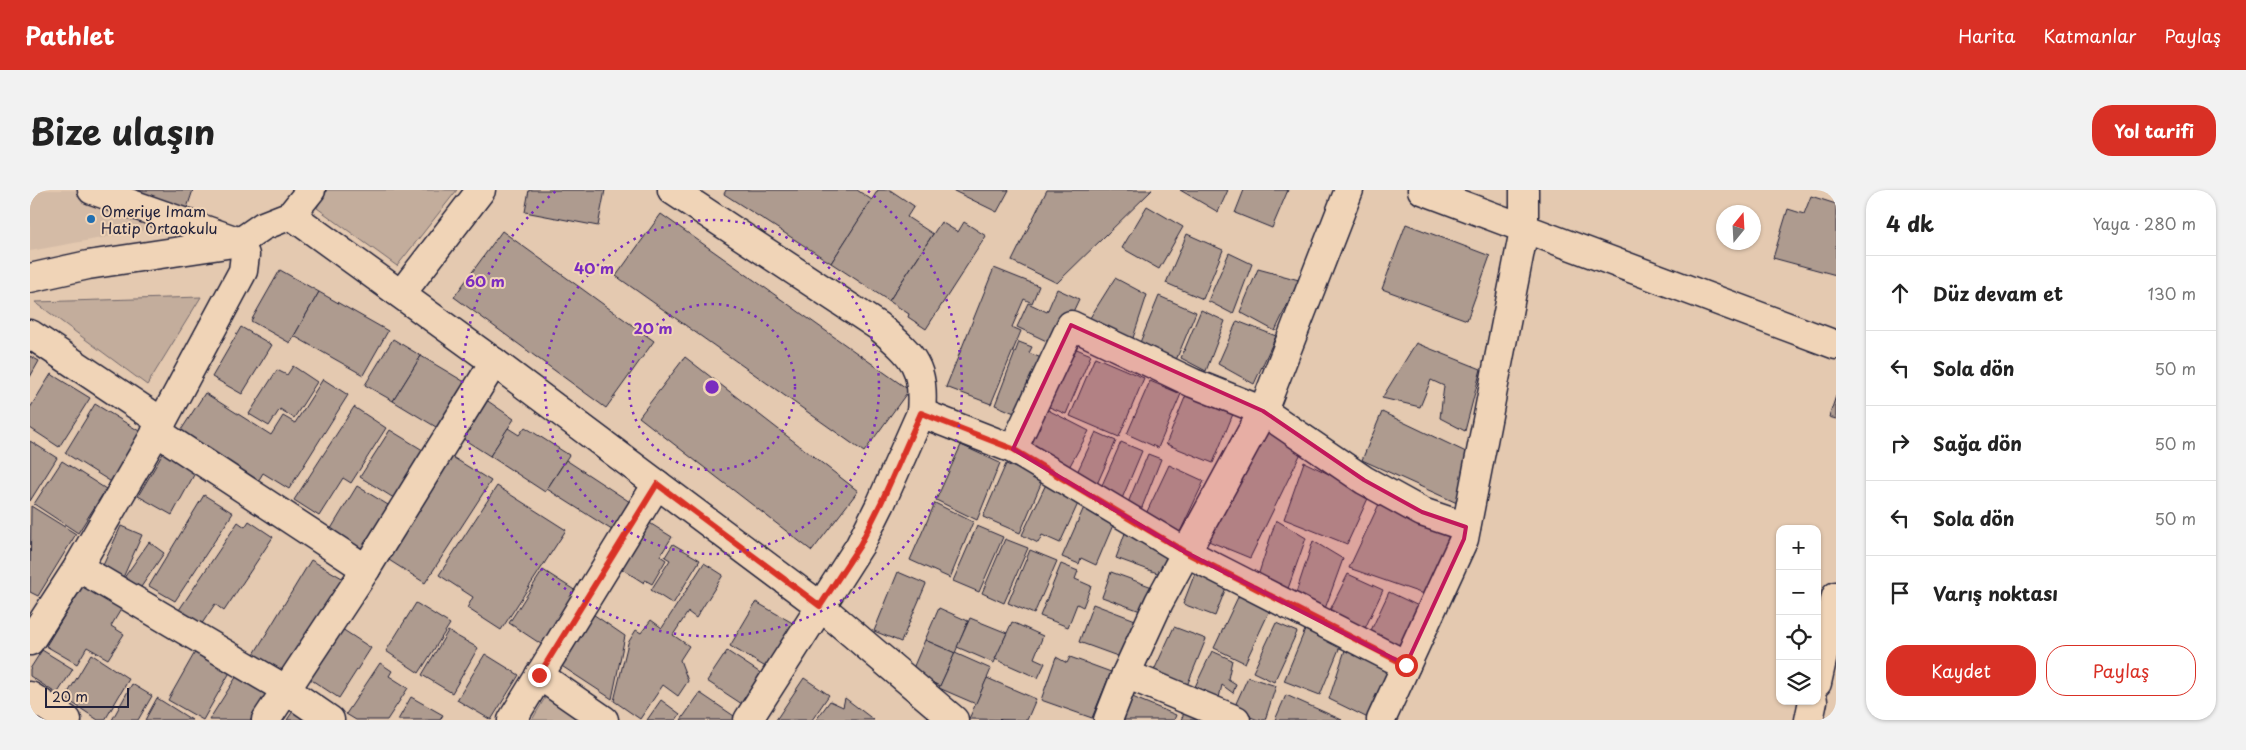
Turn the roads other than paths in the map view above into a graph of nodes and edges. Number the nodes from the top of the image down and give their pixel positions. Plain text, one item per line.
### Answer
1 (92, 190) edge
2 (312, 190) edge
3 (481, 190) edge
4 (672, 190) edge
5 (1349, 190) edge
6 (1422, 190) edge
7 (1524, 190) edge
8 (291, 215) junction
9 (1524, 230) junction
10 (240, 242) junction
11 (30, 278) edge
12 (401, 294) junction
13 (30, 334) edge
14 (1836, 345) edge
15 (494, 362) junction
16 (1263, 412) junction
17 (921, 413) junction
18 (160, 426) junction
19 (1013, 449) junction
20 (657, 484) junction
21 (1466, 527) junction
22 (1185, 552) junction
23 (78, 568) junction
24 (366, 568) junction
25 (1836, 596) edge
26 (820, 606) junction
27 (30, 641) edge
28 (1406, 665) junction
29 (1821, 665) edge
30 (1126, 674) junction
31 (539, 675) junction
32 (284, 689) junction
33 (30, 696) edge
34 (1812, 705) edge
35 (67, 720) edge
36 (266, 720) edge
37 (330, 720) edge
38 (512, 720) edge
39 (604, 720) edge
40 (748, 720) edge
41 (954, 720) edge
42 (1108, 720) edge
43 (1236, 720) edge
44 (1381, 720) edge
45 (1809, 720) edge

1 - 10 street
2 - 8 street
3 - 12 street
4 - 17 street
5 - 16 street
6 - 9 street
7 - 9 street
8 - 10 street
8 - 12 street
9 - 14 street
9 - 21 street
10 - 11 street
10 - 18 street
12 - 15 street
13 - 18 street
15 - 20 street
15 - 24 street
16 - 19 street
16 - 21 street
16 - 22 street
17 - 19 street
17 - 26 street
18 - 23 street
18 - 24 street
19 - 22 street
20 - 26 street
20 - 31 street
21 - 28 street
22 - 28 street
22 - 30 street
23 - 27 street
23 - 32 street
24 - 32 street
25 - 29 street
26 - 40 street
26 - 41 street
28 - 44 street
30 - 42 street
30 - 43 street
31 - 38 street
31 - 39 street
32 - 36 street
32 - 37 street
33 - 35 street
34 - 45 street

